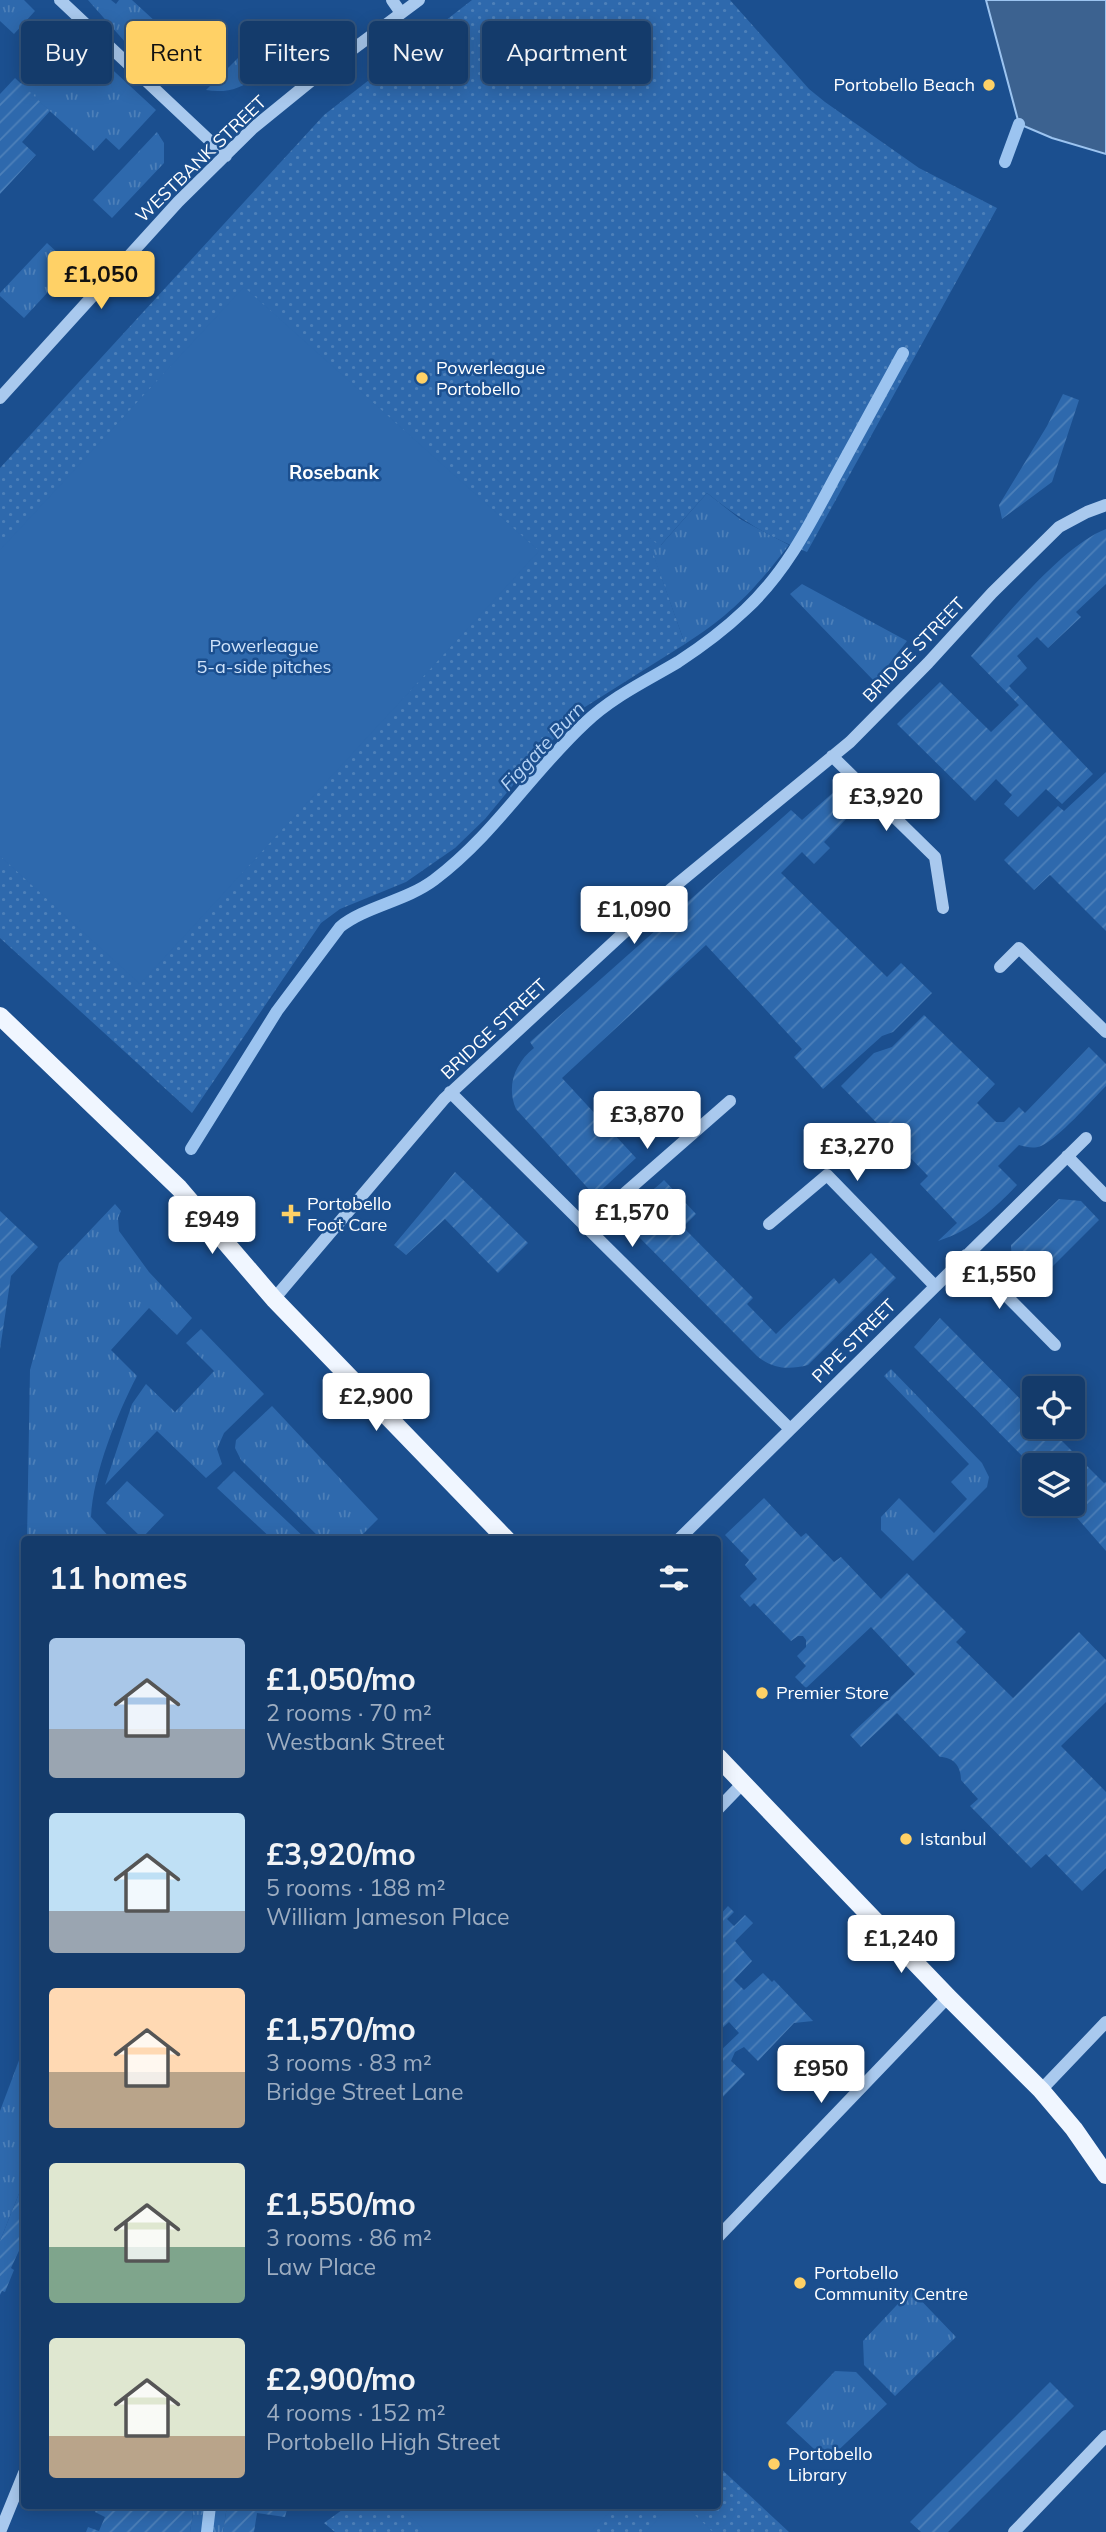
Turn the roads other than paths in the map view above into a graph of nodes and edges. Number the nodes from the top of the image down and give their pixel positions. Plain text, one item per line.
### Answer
1 (60, 0) edge
2 (392, 0) edge
3 (419, 0) edge
4 (401, 13) junction
5 (226, 156) junction
6 (0, 398) edge
7 (1106, 505) edge
8 (832, 756) junction
9 (943, 908) dead end
10 (1000, 967) dead end
11 (0, 1016) edge
12 (1106, 1032) edge
13 (450, 1092) junction
14 (730, 1101) dead end
15 (1086, 1138) dead end
16 (1067, 1156) junction
17 (1106, 1196) edge
18 (769, 1224) dead end
19 (586, 1227) junction
20 (966, 1255) junction
21 (935, 1286) junction
22 (274, 1299) junction
23 (1055, 1345) dead end
24 (790, 1429) junction
25 (503, 1536) edge
26 (682, 1536) edge
27 (721, 1759) edge
28 (743, 1783) junction
29 (721, 1806) edge
30 (948, 1997) junction
31 (1106, 2022) edge
32 (1041, 2090) junction
33 (1106, 2175) edge
34 (721, 2233) edge
35 (1106, 2436) edge
36 (21, 2480) edge
37 (0, 2532) edge
38 (1014, 2532) edge

1 - 5 street
2 - 4 street
3 - 4 street, WESTBANK STREET
4 - 5 street, WESTBANK STREET
5 - 6 street, WESTBANK STREET
7 - 8 street, BRIDGE STREET
8 - 9 street
8 - 13 street, BRIDGE STREET
10 - 12 street
11 - 22 main road
13 - 19 street
13 - 22 street, BRIDGE STREET
14 - 19 street
15 - 16 street, PIPE STREET
16 - 17 street
16 - 20 street, PIPE STREET
18 - 21 street
19 - 24 street
20 - 21 street, PIPE STREET
20 - 23 street
21 - 24 street, PIPE STREET
22 - 25 main road
24 - 26 street, PIPE STREET
27 - 28 main road
28 - 29 street
28 - 30 main road
30 - 32 main road
30 - 34 street
31 - 32 street
32 - 33 main road
35 - 38 street
36 - 37 street

